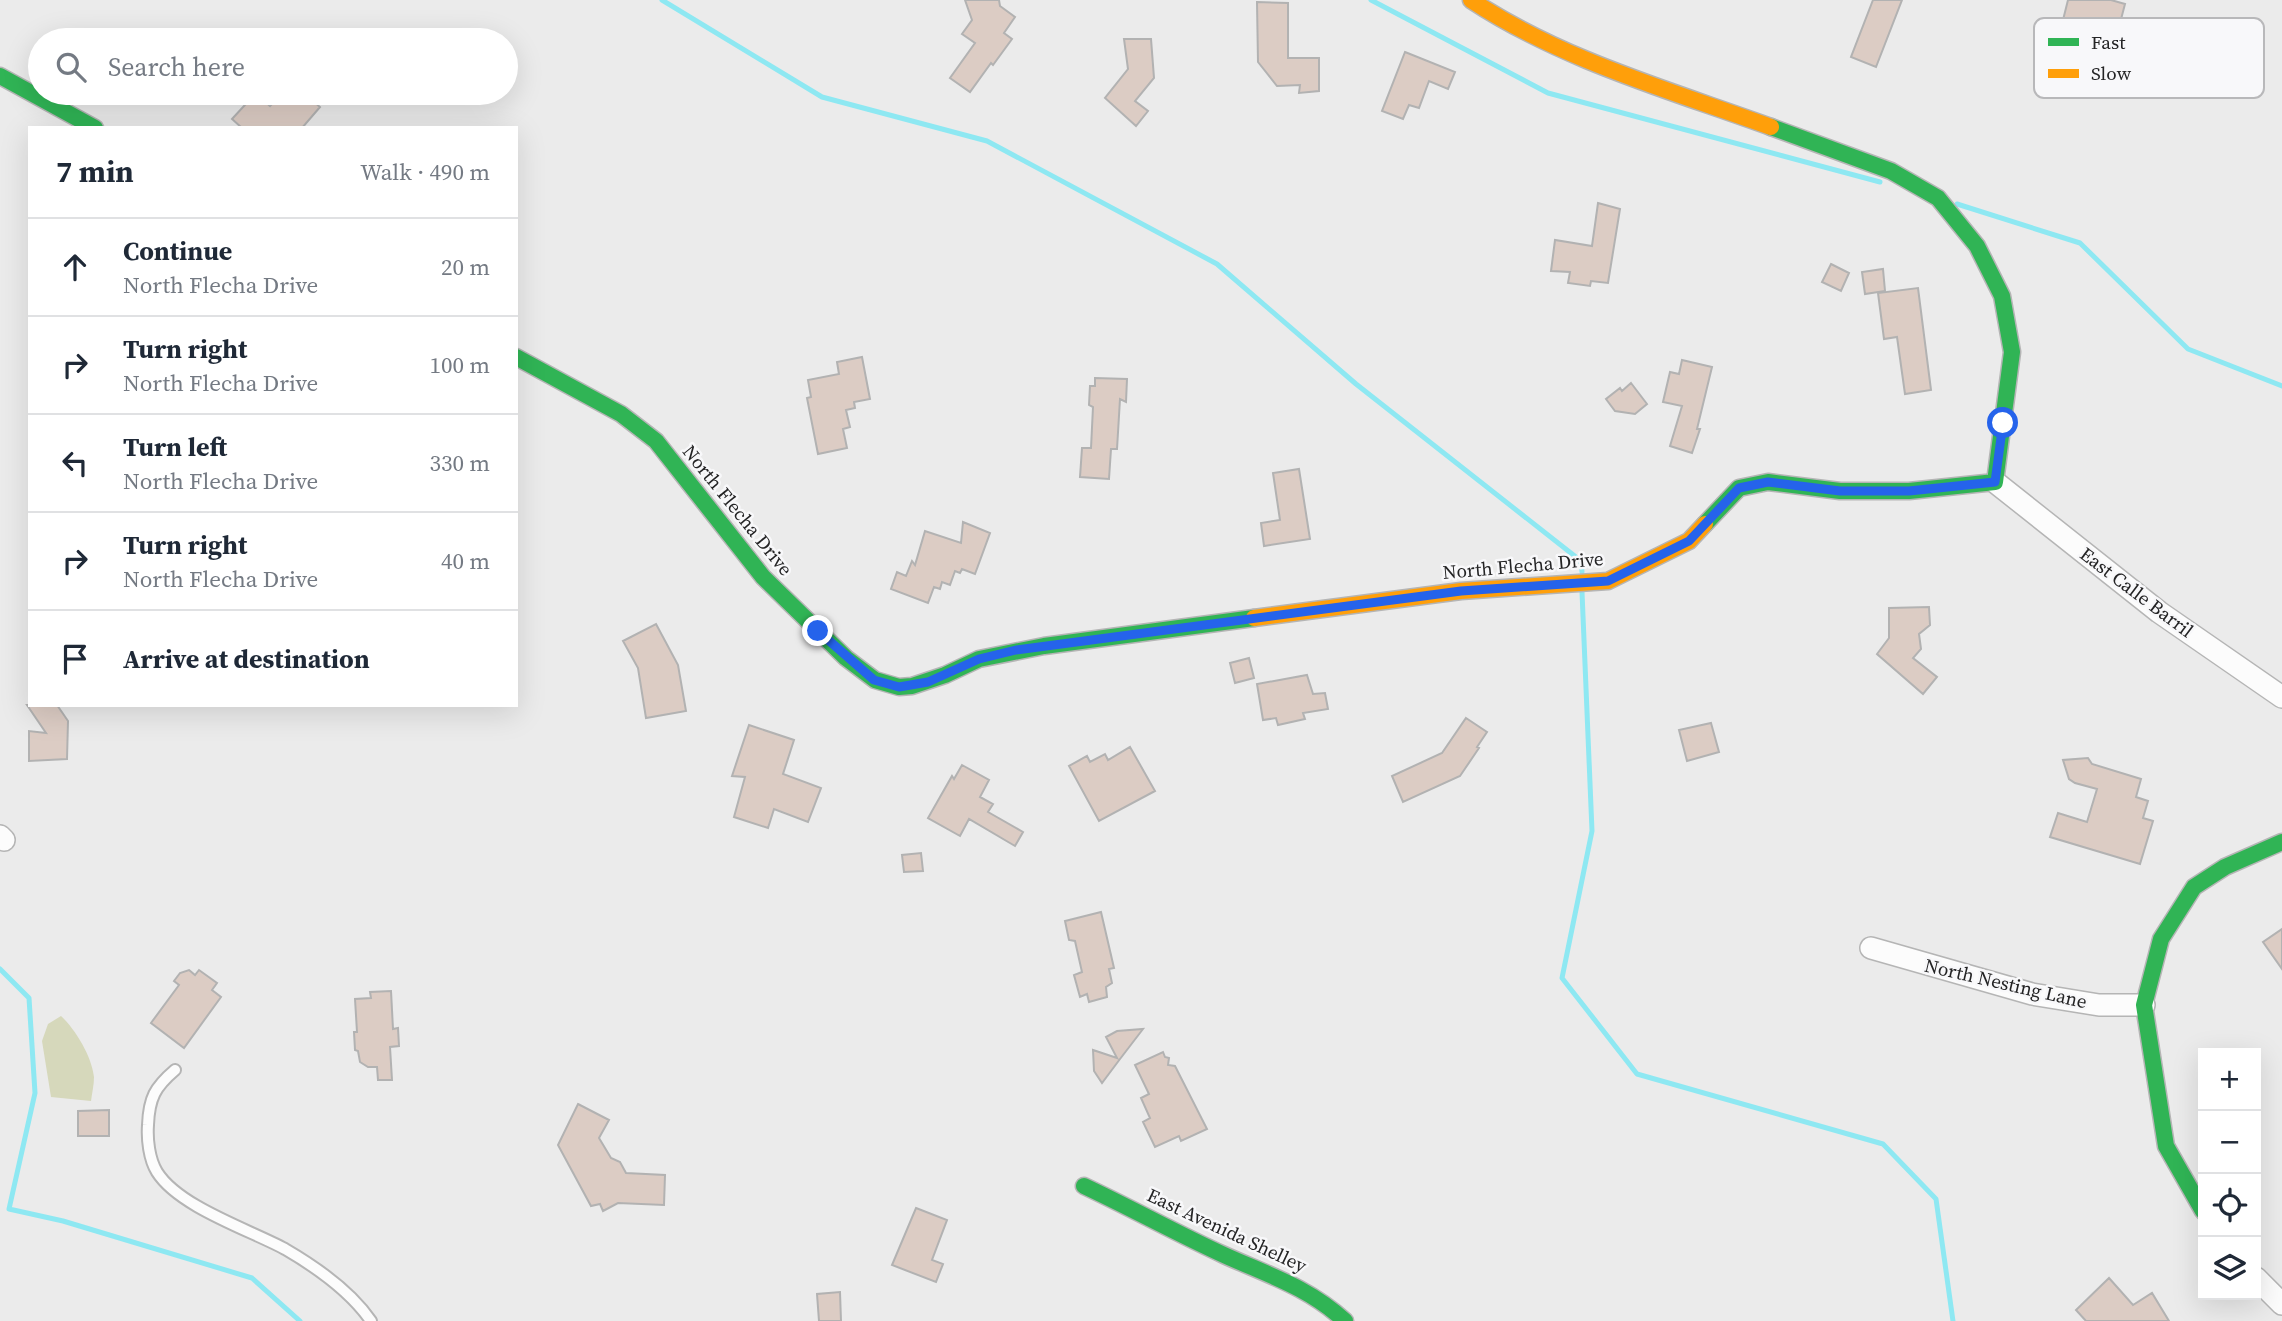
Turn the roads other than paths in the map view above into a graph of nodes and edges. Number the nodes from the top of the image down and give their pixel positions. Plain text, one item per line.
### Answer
1 (1471, 0) edge
2 (0, 76) edge
3 (28, 91) edge
4 (53, 105) edge
5 (91, 126) edge
6 (518, 358) edge
7 (1995, 482) junction
8 (2282, 697) edge
9 (2282, 842) edge
10 (1871, 948) dead end
11 (2144, 1005) junction
12 (175, 1070) dead end
13 (1084, 1186) dead end
14 (2198, 1202) edge
15 (2261, 1283) edge
16 (2282, 1304) edge
17 (371, 1321) edge
18 (1345, 1321) edge

1 - 7 street
2 - 3 street
4 - 5 street
6 - 7 street, North Flecha Drive
7 - 8 street, East Calle Barril
9 - 11 street
10 - 11 street, North Nesting Lane
11 - 14 street
12 - 17 lane
13 - 18 street, East Avenida Shelley
15 - 16 street

